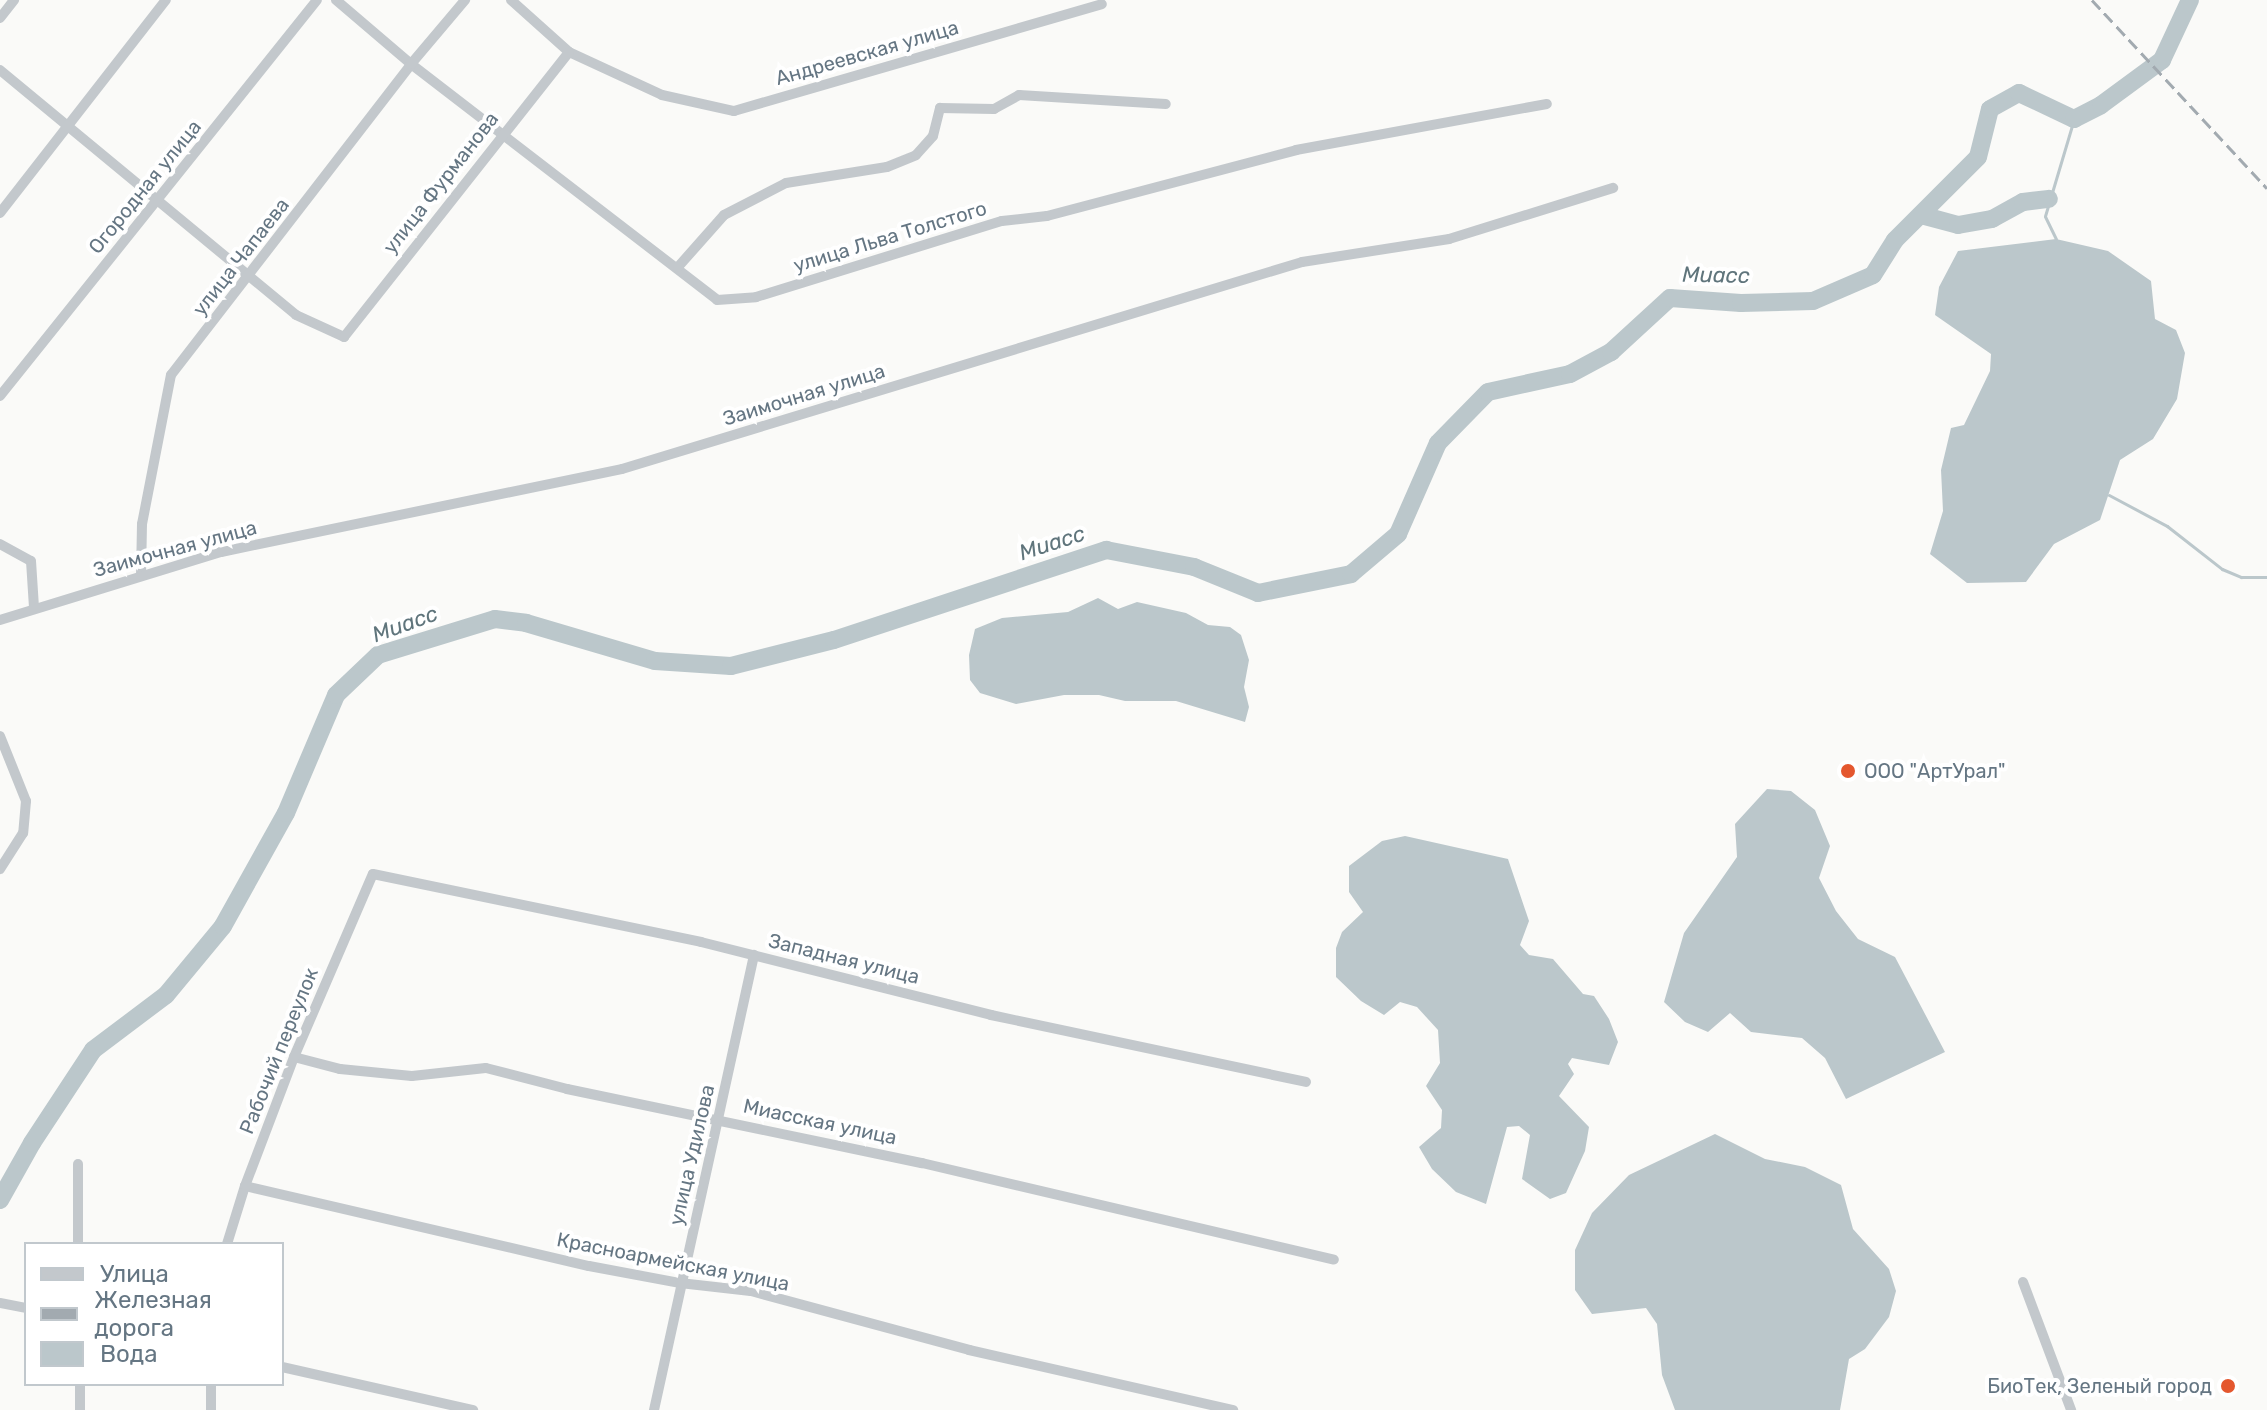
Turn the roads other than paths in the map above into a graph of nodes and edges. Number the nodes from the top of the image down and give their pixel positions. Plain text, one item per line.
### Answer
1 (14, 0) edge
2 (166, 0) edge
3 (317, 0) edge
4 (336, 0) edge
5 (465, 0) edge
6 (511, 0) edge
7 (1102, 4) dead end
8 (0, 18) edge
9 (569, 52) junction
10 (411, 64) junction
11 (0, 70) edge
12 (1166, 104) dead end
13 (1547, 104) dead end
14 (67, 124) junction
15 (502, 133) junction
16 (1613, 188) dead end
17 (158, 200) junction
18 (0, 213) edge
19 (678, 267) junction
20 (250, 275) junction
21 (0, 396) edge
22 (0, 544) edge
23 (141, 576) junction
24 (34, 608) junction
25 (0, 620) edge
26 (0, 736) edge
27 (0, 869) edge
28 (373, 874) joint
29 (754, 955) junction
30 (294, 1057) junction
31 (1306, 1082) dead end
32 (719, 1118) junction
33 (78, 1164) dead end
34 (245, 1186) junction
35 (78, 1242) edge
36 (228, 1242) edge
37 (1334, 1260) dead end
38 (2023, 1282) dead end
39 (680, 1283) junction
40 (0, 1303) edge
41 (24, 1308) edge
42 (284, 1367) edge
43 (80, 1386) edge
44 (211, 1386) edge
45 (80, 1410) edge
46 (211, 1410) edge
47 (473, 1410) edge
48 (654, 1410) edge
49 (1233, 1410) edge
50 (2071, 1410) edge

1 - 8 street
2 - 14 street
3 - 17 street, Огородная улица
4 - 10 street, улица Льва Толстого
5 - 10 street, улица Чапаева
6 - 9 street
7 - 9 street, Андреевская улица
9 - 15 street, улица Фурманова
10 - 15 street, улица Льва Толстого
10 - 20 street, улица Чапаева
11 - 14 street
12 - 19 street
13 - 19 street, улица Льва Толстого
14 - 17 street
14 - 18 street
15 - 19 street, улица Льва Толстого
15 - 20 street, улица Фурманова
16 - 23 street, Заимочная улица
17 - 20 street
17 - 21 street, Огородная улица
20 - 23 street, улица Чапаева
22 - 24 street
23 - 24 street, Заимочная улица
24 - 25 street, Заимочная улица
26 - 27 street
28 - 29 street, Западная улица
28 - 30 street, Рабочий переулок
29 - 31 street, Западная улица
29 - 32 street, улица Удилова
30 - 32 street, Миасская улица
30 - 34 street, Рабочий переулок
32 - 37 street, Миасская улица
32 - 39 street, улица Удилова
33 - 35 street
34 - 36 street, Рабочий переулок
34 - 39 street, Красноармейская улица
38 - 50 street
39 - 48 street, улица Удилова
39 - 49 street, Красноармейская улица
40 - 41 street
42 - 47 street
43 - 45 street
44 - 46 street

